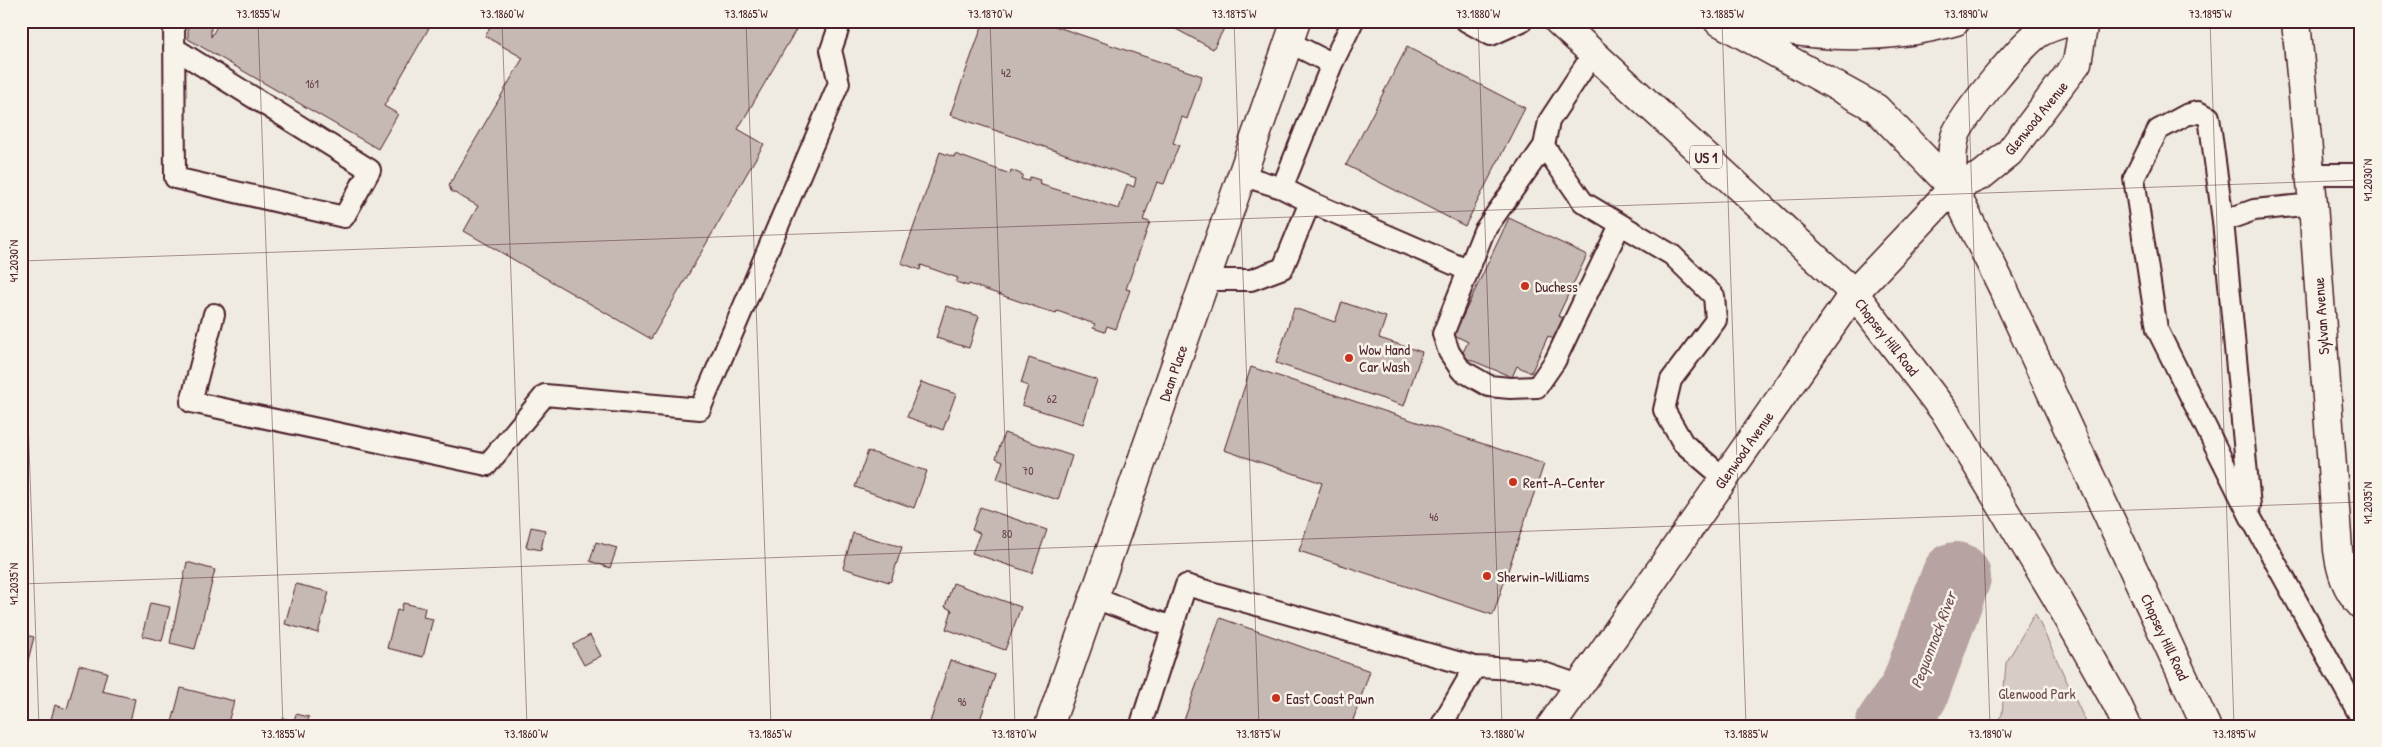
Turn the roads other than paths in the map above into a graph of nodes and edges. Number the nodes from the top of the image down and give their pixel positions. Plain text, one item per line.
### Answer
1 (174, 21) edge
2 (841, 21) edge
3 (1353, 21) edge
4 (1466, 21) edge
5 (1522, 21) edge
6 (1558, 21) edge
7 (1718, 21) edge
8 (1750, 21) edge
9 (1956, 21) edge
10 (2072, 21) edge
11 (2084, 21) edge
12 (2296, 21) edge
13 (1292, 32) edge
14 (174, 48) junction
15 (1593, 54) junction
16 (1332, 64) junction
17 (1544, 146) junction
18 (2310, 174) junction
19 (2361, 174) edge
20 (1241, 175) junction
21 (1282, 188) junction
22 (1953, 188) junction
23 (1310, 202) junction
24 (2313, 204) junction
25 (2222, 221) junction
26 (1620, 225) junction
27 (1467, 270) junction
28 (1205, 280) junction
29 (1854, 294) junction
30 (214, 314) dead end
31 (1724, 478) junction
32 (2251, 518) junction
33 (1094, 598) junction
34 (2361, 605) edge
35 (1172, 627) junction
36 (1475, 667) junction
37 (1579, 685) junction
38 (2361, 718) edge
39 (1142, 721) dead end
40 (1049, 726) edge
41 (1440, 726) edge
42 (1551, 726) edge
43 (2127, 726) edge
44 (2206, 726) edge

1 - 14 lane
2 - 30 lane
3 - 16 lane
4 - 5 lane
6 - 15 main road, Chopsey Hill Road / US 1
7 - 22 main road, Chopsey Hill Road
8 - 9 main road
10 - 22 main road
11 - 22 main road, Glenwood Avenue
12 - 18 main road, Sylvan Avenue
13 - 16 lane
13 - 20 main road, Dean Place
14 - 14 lane
15 - 17 lane
15 - 29 main road, Chopsey Hill Road / US 1
16 - 21 lane
17 - 26 lane
17 - 27 lane
18 - 19 lane
18 - 24 main road, Sylvan Avenue
20 - 21 lane
20 - 28 main road, Dean Place
21 - 23 lane
22 - 29 main road, Glenwood Avenue
22 - 44 main road, Chopsey Hill Road
23 - 27 lane
23 - 28 lane
24 - 25 lane
24 - 34 main road, Sylvan Avenue
25 - 32 lane
25 - 32 lane
26 - 27 lane
26 - 31 lane
28 - 33 main road, Dean Place
29 - 31 main road, Glenwood Avenue
29 - 43 main road, Chopsey Hill Road
31 - 37 main road, Glenwood Avenue
32 - 38 lane
33 - 35 lane
33 - 40 main road, Dean Place
35 - 36 lane
35 - 39 lane
36 - 37 lane
36 - 41 lane
37 - 42 main road, Glenwood Avenue

